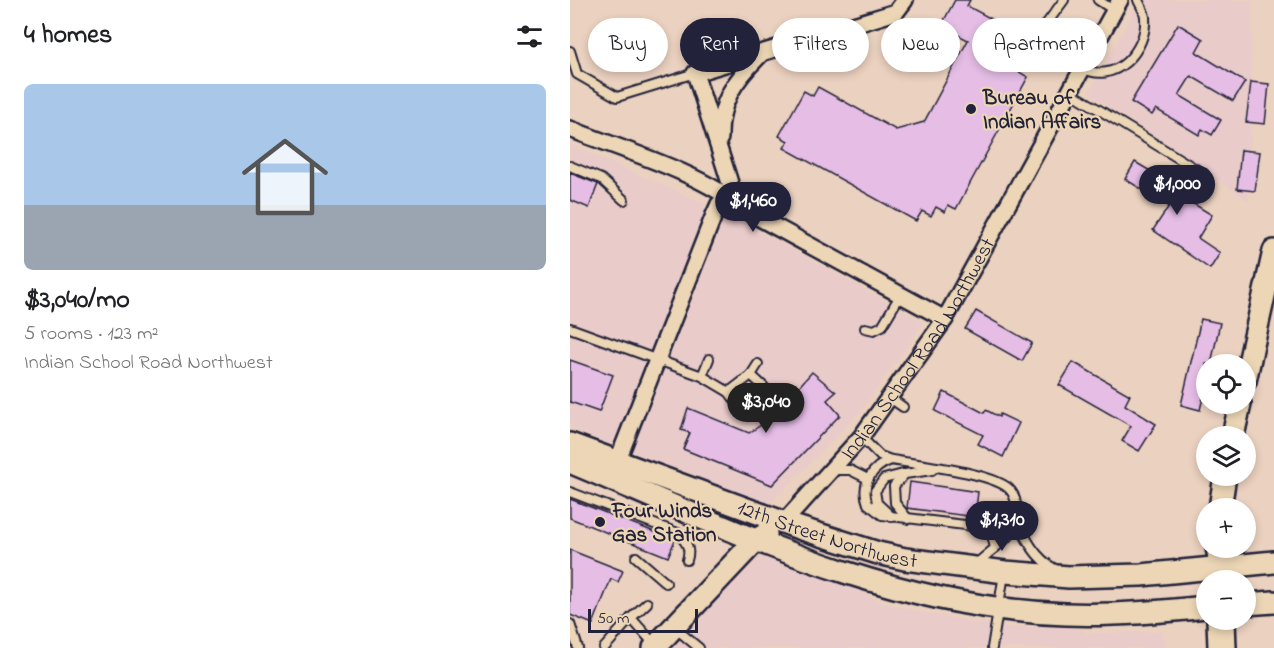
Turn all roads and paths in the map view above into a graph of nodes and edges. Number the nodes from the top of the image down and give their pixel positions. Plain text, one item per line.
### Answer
1 (905, 0) edge
2 (1064, 0) edge
3 (1098, 0) edge
4 (1138, 0) edge
5 (1117, 5) edge
6 (1051, 18) edge
7 (1107, 24) edge
8 (570, 51) edge
9 (762, 53) junction
10 (1081, 72) edge
11 (1090, 72) edge
12 (695, 73) junction
13 (1070, 92) junction
14 (571, 132) edge
15 (720, 150) junction
16 (570, 166) edge
17 (1204, 174) dead end
18 (729, 196) junction
19 (624, 200) dead end
20 (1274, 251) edge
21 (901, 294) junction
22 (945, 319) junction
23 (570, 328) edge
24 (865, 328) dead end
25 (1251, 354) edge
26 (709, 359) dead end
27 (657, 361) junction
28 (758, 364) dead end
29 (751, 375) junction
30 (702, 376) junction
31 (729, 392) junction
32 (890, 398) junction
33 (903, 407) dead end
34 (861, 437) junction
35 (570, 444) edge
36 (891, 460) junction
37 (570, 462) edge
38 (617, 462) junction
39 (936, 469) junction
40 (831, 470) junction
41 (905, 474) junction
42 (868, 479) junction
43 (570, 492) edge
44 (893, 517) junction
45 (908, 519) junction
46 (1019, 520) junction
47 (784, 522) junction
48 (987, 528) junction
49 (756, 540) junction
50 (995, 548) junction
51 (636, 557) dead end
52 (687, 560) dead end
53 (1274, 562) edge
54 (1220, 565) edge
55 (971, 568) junction
56 (1005, 572) junction
57 (1070, 577) junction
58 (666, 583) dead end
59 (1274, 602) edge
60 (647, 603) dead end
61 (1256, 603) edge
62 (1000, 608) junction
63 (1196, 608) edge
64 (631, 618) junction
65 (570, 624) edge
66 (674, 627) junction
67 (1221, 630) edge
68 (655, 647) edge
69 (578, 648) edge
70 (604, 648) edge
71 (699, 648) edge
72 (992, 648) edge
73 (1222, 648) edge

1 - 9 street
2 - 6 lane
3 - 5 lane
4 - 11 lane
5 - 7 street, Indian School Road Northwest
8 - 12 lane
9 - 12 street
9 - 15 street
10 - 13 street, Indian School Road Northwest
12 - 15 street
13 - 17 lane
13 - 22 street, Indian School Road Northwest
14 - 18 street
15 - 18 street
16 - 19 lane
18 - 21 street
18 - 27 street
20 - 25 main road
21 - 22 street
21 - 24 lane
22 - 32 street, Indian School Road Northwest
23 - 27 lane
26 - 30 lane
27 - 30 lane
27 - 38 street
28 - 29 lane
29 - 31 lane
29 - 31 lane
30 - 31 lane
32 - 33 lane
32 - 34 street, Indian School Road Northwest
34 - 36 lane
34 - 40 street, Indian School Road Northwest
35 - 38 main road, 12th Street Northwest
36 - 39 lane
36 - 42 lane
37 - 49 main road, 12th Street Northwest
38 - 47 main road, 12th Street Northwest
39 - 41 lane
39 - 46 lane
40 - 42 lane
40 - 47 street, Indian School Road Northwest
41 - 44 lane
41 - 45 lane
42 - 44 lane
43 - 52 lane
44 - 45 lane
45 - 48 lane
46 - 48 lane
46 - 50 lane
46 - 57 lane
47 - 49 main road, Indian School Road Northwest
47 - 55 main road, 12th Street Northwest
48 - 50 lane
49 - 62 main road, 12th Street Northwest
49 - 66 main road, Indian School Road Northwest
50 - 55 lane
51 - 58 lane
53 - 54 main road, 12th Street Northwest
54 - 57 main road, 12th Street Northwest
55 - 56 main road, 12th Street Northwest
56 - 57 main road, 12th Street Northwest
56 - 62 lane
59 - 61 main road
60 - 64 lane
62 - 63 main road, 12th Street Northwest
62 - 72 lane
64 - 68 lane
64 - 70 lane
65 - 69 lane
66 - 68 main road, Indian School Road Northwest
66 - 71 lane
67 - 73 highway

